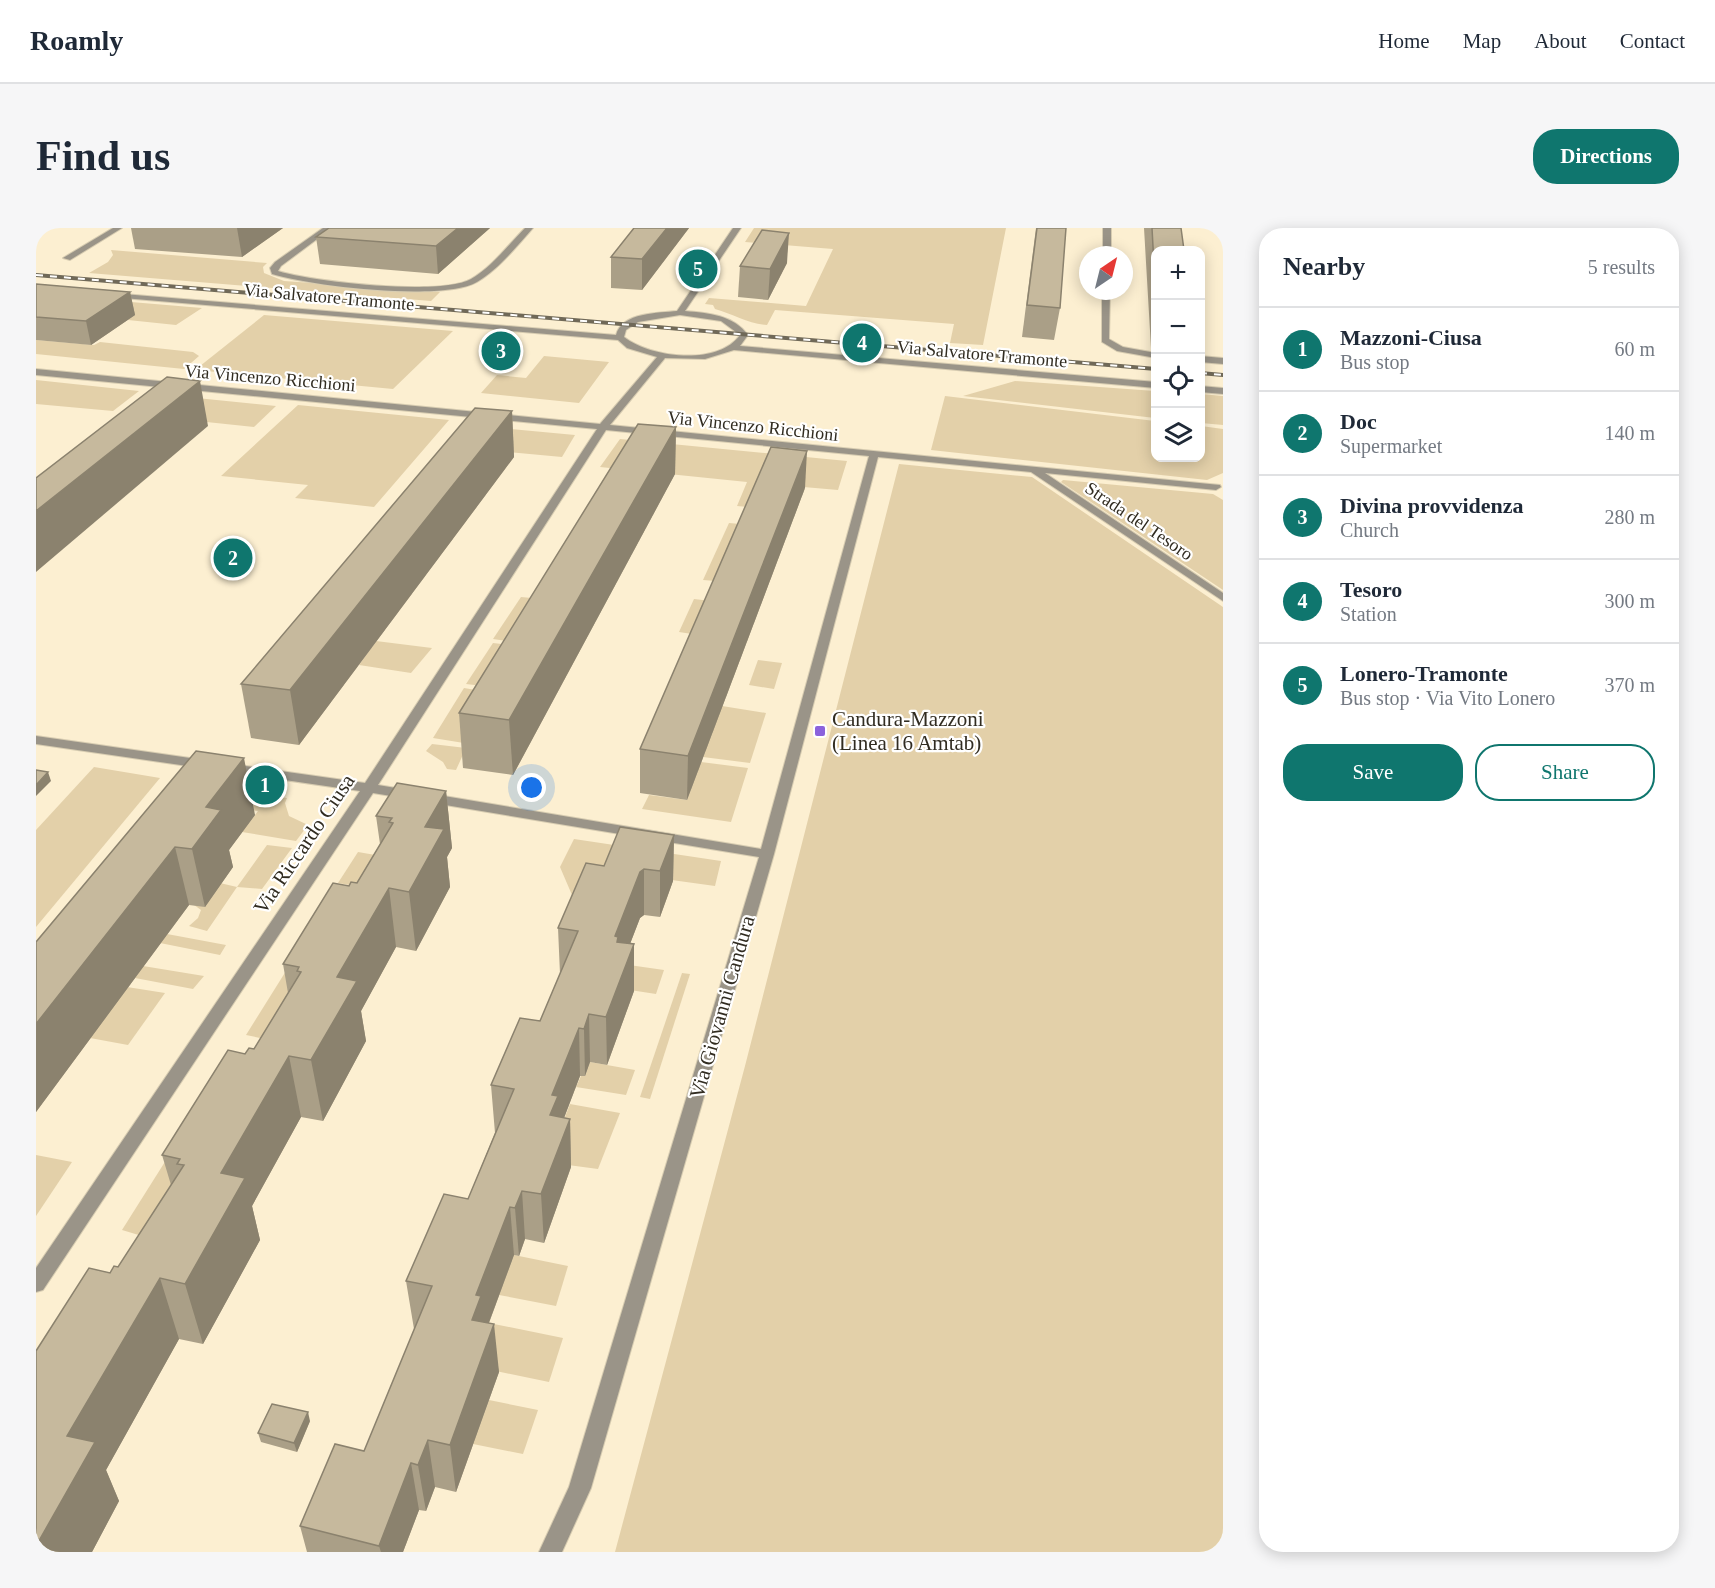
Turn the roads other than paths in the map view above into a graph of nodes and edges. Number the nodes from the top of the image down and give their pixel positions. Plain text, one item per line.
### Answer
1 (118, 228) edge
2 (327, 228) edge
3 (529, 228) edge
4 (737, 228) edge
5 (1107, 228) edge
6 (1107, 246) edge
7 (67, 258) dead end
8 (106, 295) edge
9 (1106, 300) edge
10 (680, 313) junction
11 (620, 338) junction
12 (734, 348) junction
13 (1151, 355) edge
14 (662, 356) junction
15 (1205, 359) edge
16 (1223, 361) edge
17 (36, 372) edge
18 (1151, 386) edge
19 (1205, 389) edge
20 (1223, 391) edge
21 (603, 427) junction
22 (874, 455) junction
23 (1036, 471) junction
24 (1221, 487) edge
25 (1223, 598) edge
26 (36, 740) edge
27 (369, 788) junction
28 (766, 854) junction
29 (36, 1284) edge
30 (550, 1552) edge

1 - 7 street
2 - 3 street
4 - 10 street
5 - 6 street
8 - 11 street, Via Salvatore Tramonte
9 - 13 street
10 - 11 street
10 - 12 street
11 - 14 street, Via Salvatore Tramonte
12 - 14 street, Via Salvatore Tramonte
12 - 18 street, Via Salvatore Tramonte
14 - 21 street, Via Riccardo Ciusa
15 - 16 street
17 - 21 street, Via Vincenzo Ricchioni
19 - 20 street
21 - 22 street, Via Vincenzo Ricchioni
21 - 27 street, Via Riccardo Ciusa
22 - 23 street, Via Vincenzo Ricchioni
22 - 28 street, Via Giovanni Candura
23 - 24 street, Via Vincenzo Ricchioni
23 - 25 street, Strada del Tesoro
26 - 27 street
27 - 28 street
27 - 29 street, Via Riccardo Ciusa
28 - 30 street, Via Giovanni Candura

